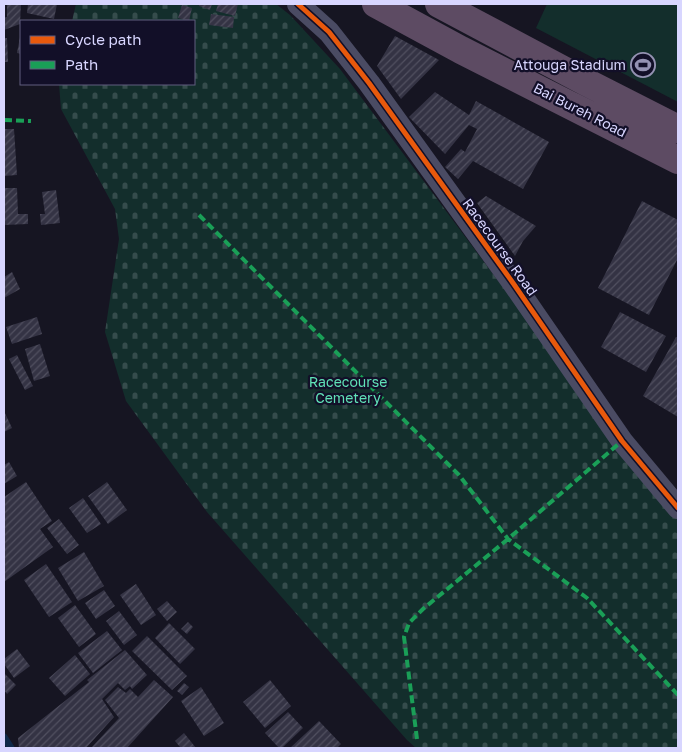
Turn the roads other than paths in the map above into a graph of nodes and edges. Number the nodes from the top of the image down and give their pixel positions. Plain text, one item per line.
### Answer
1 (298, 4) edge
2 (376, 4) edge
3 (439, 4) edge
4 (678, 129) edge
5 (678, 160) edge
6 (678, 508) edge

1 - 6 street, Racecourse Road
2 - 5 highway, Bai Bureh Road
3 - 4 highway

